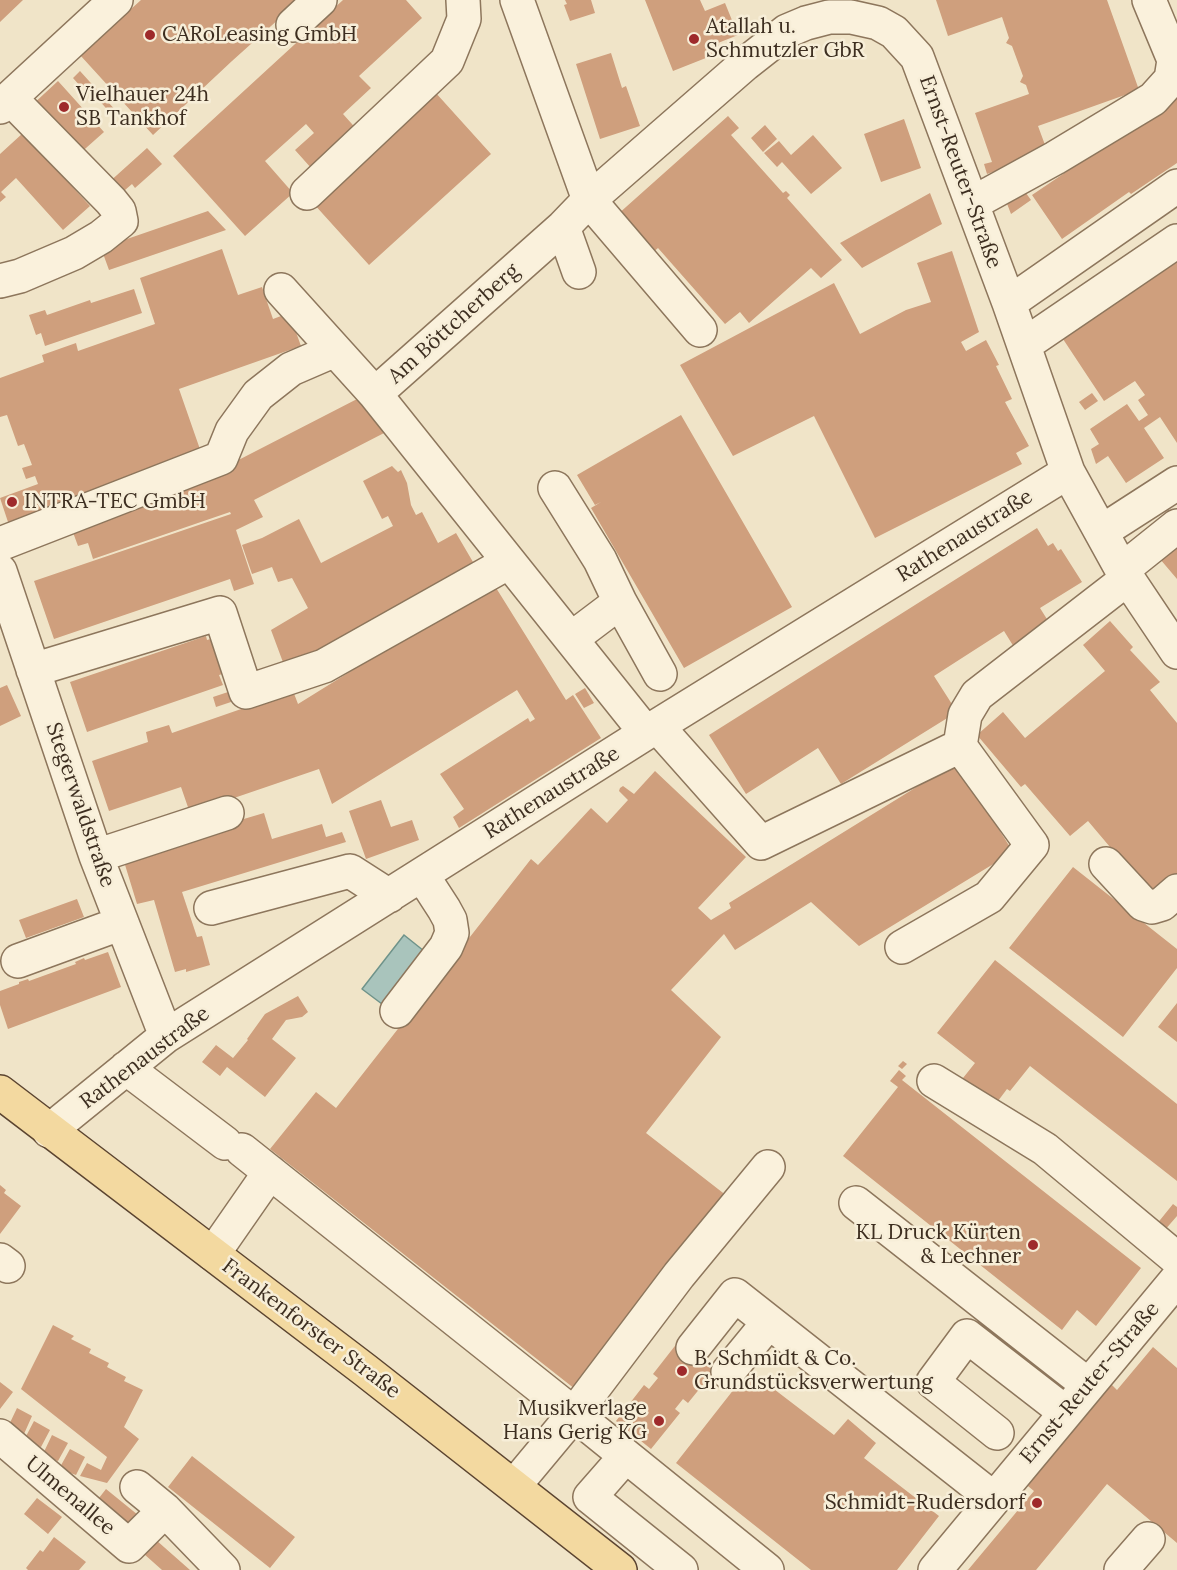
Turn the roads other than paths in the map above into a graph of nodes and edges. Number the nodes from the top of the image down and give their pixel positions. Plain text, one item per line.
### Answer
1 (116, 0) edge
2 (320, 0) edge
3 (464, 0) edge
4 (517, 0) edge
5 (1149, 0) edge
6 (877, 12) edge
7 (292, 25) dead end
8 (5, 103) edge
9 (1177, 186) edge
10 (307, 193) dead end
11 (589, 200) junction
12 (973, 203) junction
13 (563, 227) junction
14 (1177, 241) edge
15 (579, 272) dead end
16 (0, 281) edge
17 (280, 290) dead end
18 (1009, 303) junction
19 (700, 330) dead end
20 (1024, 345) junction
21 (335, 350) junction
22 (375, 394) junction
23 (1068, 472) junction
24 (1177, 483) edge
25 (555, 488) dead end
26 (1177, 526) edge
27 (1101, 532) junction
28 (0, 544) edge
29 (509, 562) junction
30 (0, 572) edge
31 (1125, 574) junction
32 (620, 602) junction
33 (571, 639) junction
34 (1177, 652) edge
35 (33, 670) junction
36 (660, 674) dead end
37 (652, 729) junction
38 (960, 746) junction
39 (227, 813) dead end
40 (96, 856) junction
41 (1106, 864) dead end
42 (422, 875) junction
43 (1177, 891) edge
44 (389, 896) junction
45 (211, 908) dead end
46 (122, 923) junction
47 (902, 947) dead end
48 (18, 961) dead end
49 (398, 1011) dead end
50 (166, 1036) junction
51 (126, 1068) junction
52 (934, 1081) dead end
53 (0, 1092) edge
54 (49, 1131) junction
55 (768, 1167) dead end
56 (270, 1172) junction
57 (856, 1203) dead end
58 (213, 1254) junction
59 (1177, 1259) edge
60 (1177, 1279) edge
61 (769, 1322) junction
62 (693, 1348) dead end
63 (728, 1372) dead end
64 (1088, 1384) junction
65 (1065, 1412) junction
66 (574, 1414) junction
67 (997, 1432) dead end
68 (0, 1436) edge
69 (625, 1457) junction
70 (514, 1486) junction
71 (137, 1487) dead end
72 (994, 1500) junction
73 (165, 1510) junction
74 (1148, 1539) dead end
75 (223, 1570) edge
76 (620, 1570) edge
77 (681, 1570) edge
78 (767, 1570) edge
79 (935, 1570) edge
80 (1121, 1570) edge

1 - 8 street
2 - 7 street
3 - 10 street
4 - 11 street
5 - 12 street
6 - 11 street, Ernst-Reuter-Straße
6 - 12 street, Ernst-Reuter-Straße
8 - 16 street
9 - 18 street
11 - 13 street, Am Böttcherberg
11 - 19 street
12 - 18 street, Ernst-Reuter-Straße
13 - 15 street
13 - 22 street, Am Böttcherberg
14 - 20 street
17 - 21 street
18 - 20 street, Ernst-Reuter-Straße
20 - 23 street, Ernst-Reuter-Straße
21 - 22 street
21 - 28 street
22 - 29 street, Am Böttcherberg
23 - 27 street, Ernst-Reuter-Straße
23 - 37 street, Rathenaustraße
24 - 27 street
25 - 32 street
26 - 31 street
27 - 31 street, Ernst-Reuter-Straße
29 - 33 street, Am Böttcherberg
29 - 35 street
30 - 35 street, Stegerwaldstraße
31 - 34 street, Ernst-Reuter-Straße
31 - 38 street
32 - 33 street
32 - 36 street
33 - 37 street, Am Böttcherberg
35 - 40 street, Stegerwaldstraße
37 - 38 street, Am Böttcherberg
37 - 42 street, Rathenaustraße
38 - 47 street
39 - 40 street
40 - 46 street, Stegerwaldstraße
41 - 43 street
42 - 44 street, Rathenaustraße
42 - 49 street
44 - 45 street
44 - 50 street, Rathenaustraße
46 - 48 street
46 - 50 street, Stegerwaldstraße
50 - 51 street, Rathenaustraße
51 - 54 street, Rathenaustraße
51 - 56 street
52 - 59 street
53 - 54 main road, Frankenforster Straße
54 - 58 main road, Frankenforster Straße
55 - 66 street
56 - 58 street
56 - 66 street
57 - 64 street
58 - 70 main road, Frankenforster Straße
60 - 64 street, Ernst-Reuter-Straße
61 - 62 street
61 - 63 street
61 - 72 street
64 - 65 street, Ernst-Reuter-Straße
65 - 67 street
65 - 72 street, Ernst-Reuter-Straße
66 - 69 street
66 - 70 street
68 - 73 street, Ulmenallee
69 - 77 street
69 - 78 street
70 - 76 main road, Frankenforster Straße
71 - 73 street
72 - 79 street, Ernst-Reuter-Straße
73 - 75 street
74 - 80 street

